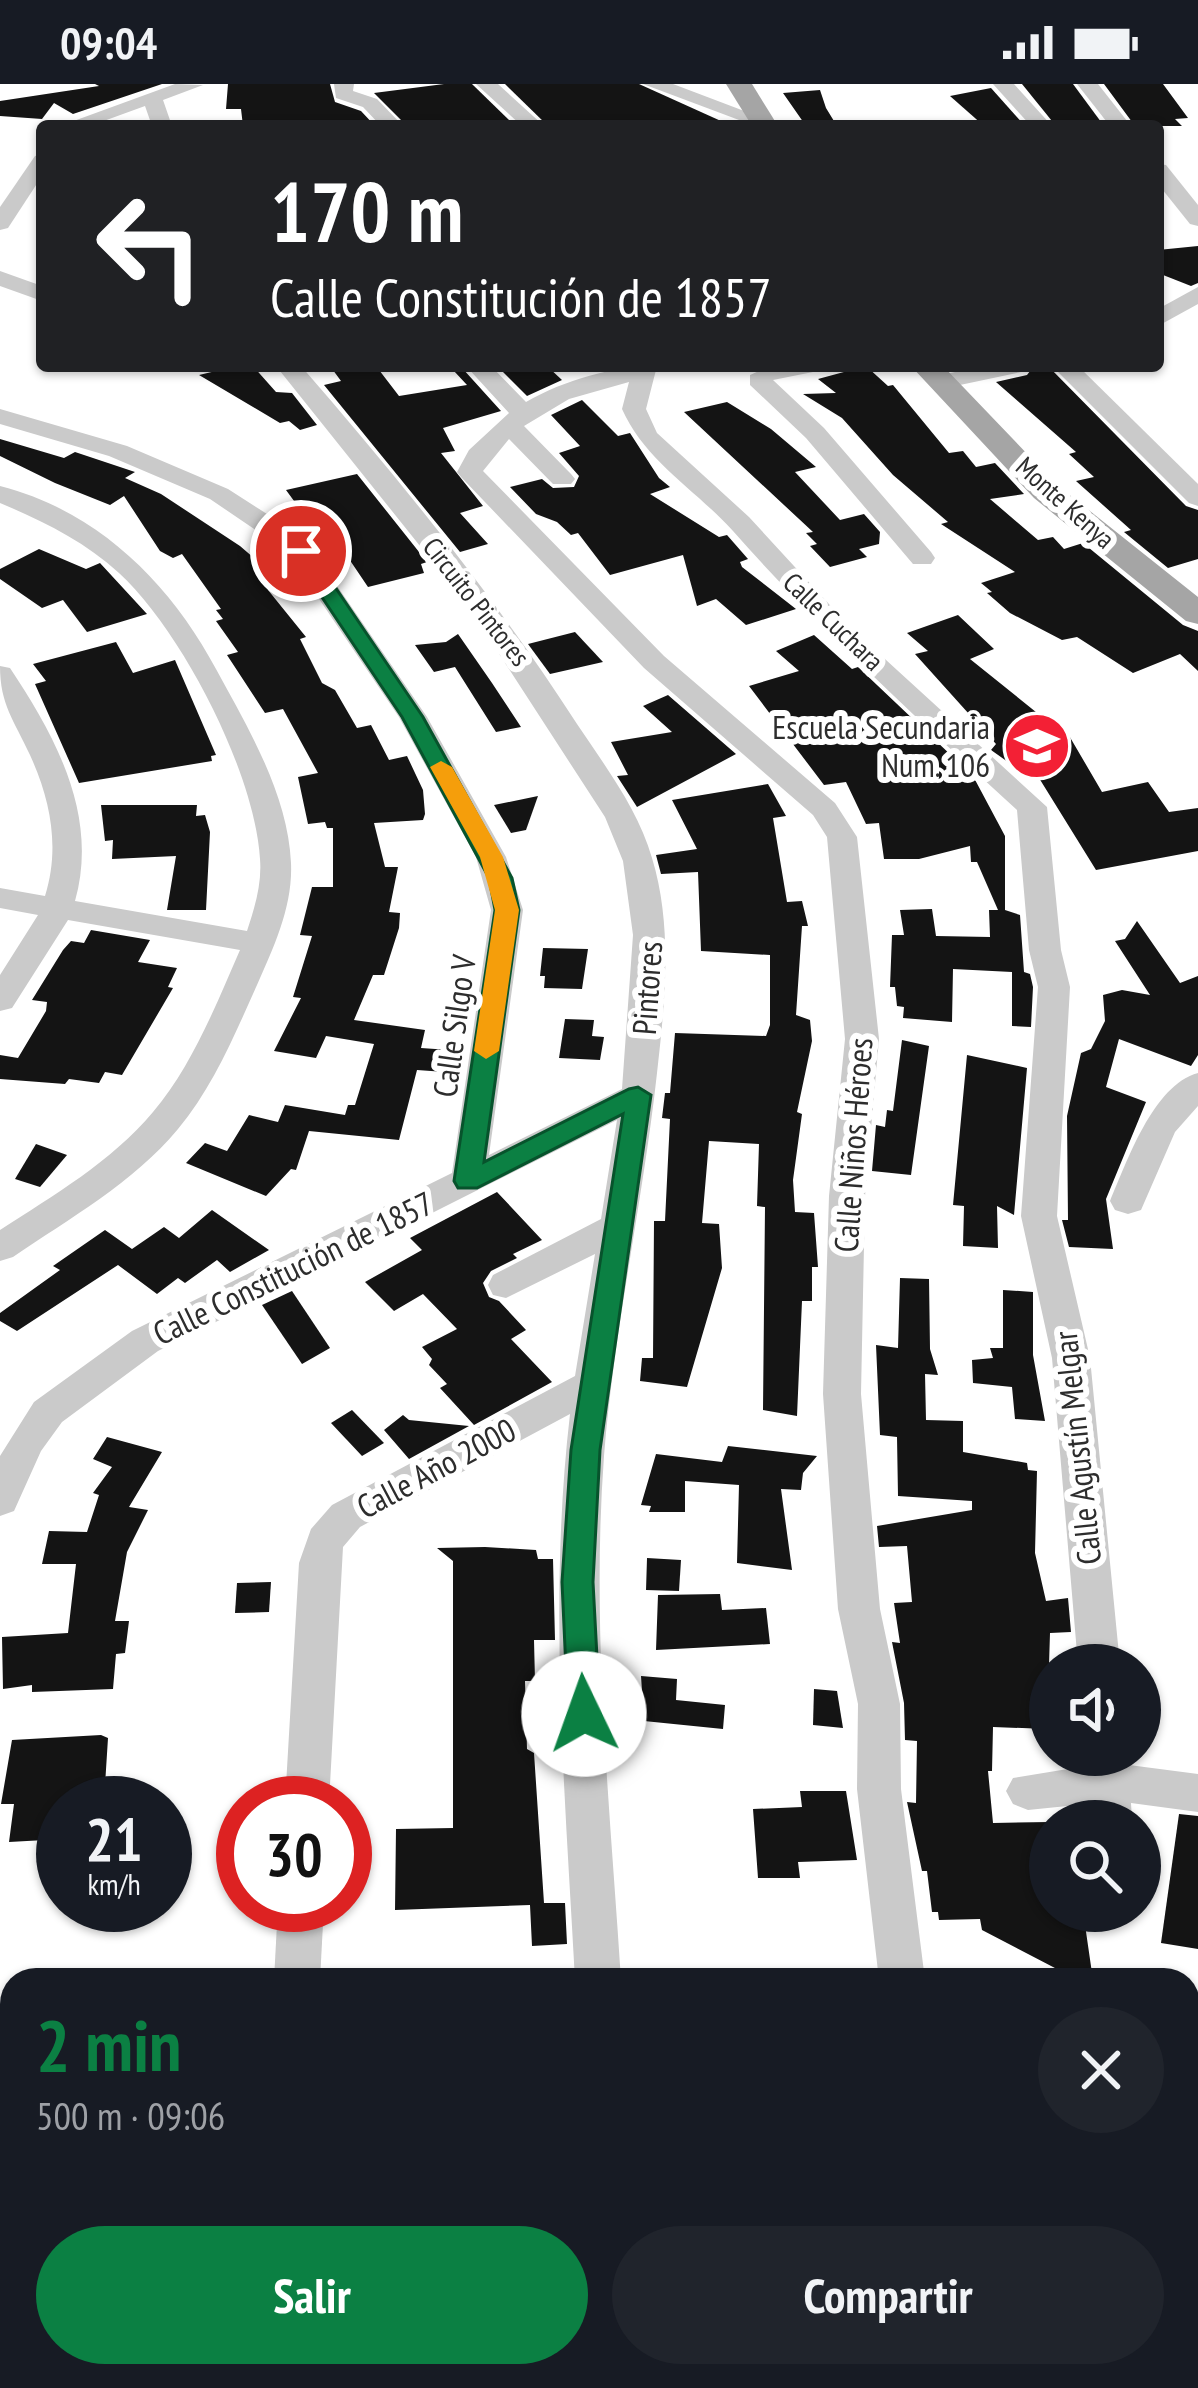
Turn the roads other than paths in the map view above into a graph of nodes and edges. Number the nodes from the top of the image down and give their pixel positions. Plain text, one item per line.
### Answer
1 (344, 84) edge
2 (486, 84) edge
3 (653, 84) edge
4 (739, 84) edge
5 (1003, 84) edge
6 (1087, 84) edge
7 (193, 85) edge
8 (152, 98) junction
9 (88, 120) edge
10 (160, 120) edge
11 (387, 120) edge
12 (527, 120) edge
13 (753, 120) edge
14 (762, 120) edge
15 (1036, 120) edge
16 (1116, 120) edge
17 (36, 169) edge
18 (1188, 190) edge
19 (1198, 219) edge
20 (0, 223) edge
21 (0, 278) edge
22 (36, 292) edge
23 (1198, 294) edge
24 (1164, 315) edge
25 (293, 372) edge
26 (482, 372) edge
27 (633, 372) edge
28 (643, 372) edge
29 (777, 372) edge
30 (1070, 372) edge
31 (934, 374) edge
32 (0, 416) edge
33 (515, 418) junction
34 (562, 479) dead end
35 (0, 494) edge
36 (1198, 498) edge
37 (922, 558) dead end
38 (1198, 614) edge
39 (0, 674) edge
40 (637, 856) joint
41 (0, 898) edge
42 (58, 906) junction
43 (260, 943) junction
44 (0, 1000) edge
45 (1054, 1017) joint
46 (1198, 1084) edge
47 (638, 1095) junction
48 (468, 1181) junction
49 (1128, 1201) dead end
50 (619, 1226) junction
51 (0, 1248) edge
52 (506, 1285) dead end
53 (597, 1382) junction
54 (0, 1500) edge
55 (1097, 1644) edge
56 (308, 1776) edge
57 (1109, 1786) edge
58 (1028, 1791) dead end
59 (1198, 1792) edge
60 (300, 1932) edge
61 (298, 1968) edge
62 (597, 1968) edge
63 (901, 1968) edge

1 - 11 street
2 - 12 street
3 - 13 street
4 - 14 main road
5 - 15 street
6 - 16 street
7 - 8 street
8 - 9 street
8 - 10 street
17 - 20 street
18 - 19 street
21 - 22 street
23 - 24 street
25 - 40 street, Circuito Pintores
26 - 33 street
27 - 33 street
28 - 45 street, Calle Cuchara
29 - 37 street
30 - 36 street
31 - 38 main road, Monte Kenya
32 - 48 street, Calle Silgo V
33 - 34 street
33 - 63 street, Calle Niños Héroes
35 - 43 street
39 - 42 street
40 - 47 street, Pintores
41 - 42 street
42 - 43 street
42 - 44 street
43 - 51 street
45 - 55 street, Calle Agustín Melgar
46 - 49 street
47 - 48 street, Calle Constitución de 1857
47 - 50 street, Pintores
48 - 54 street, Calle Constitución de 1857
50 - 52 street
50 - 53 street, Pintores
53 - 56 street, Calle Año 2000
53 - 62 street, Pintores
57 - 58 street
57 - 59 street
60 - 61 street

